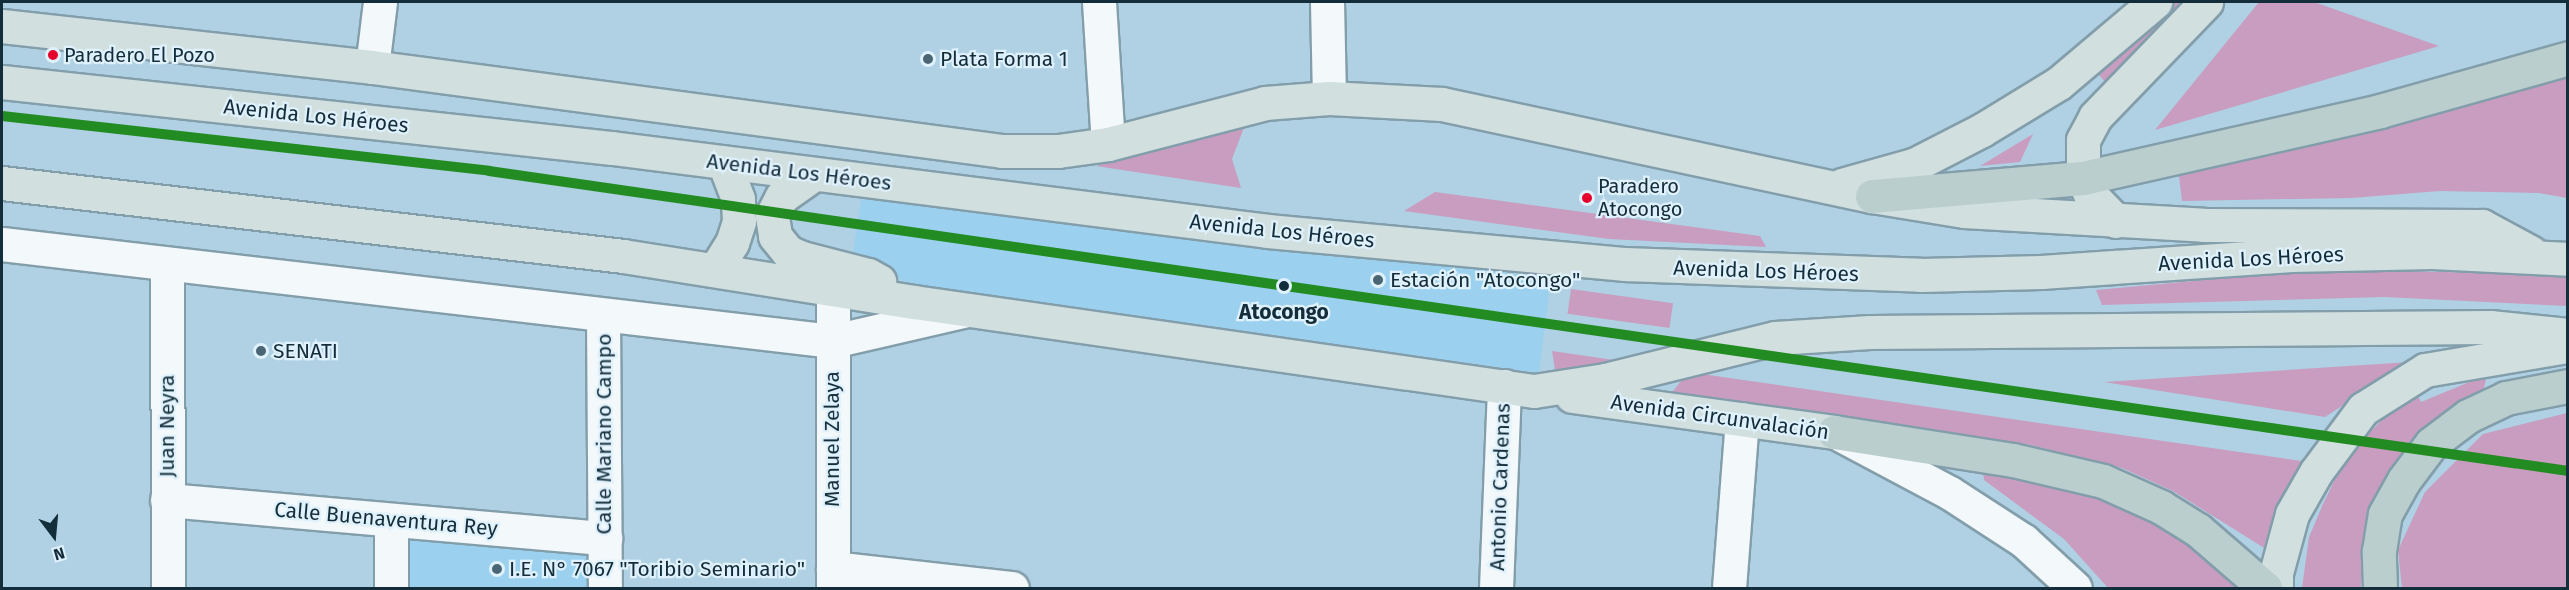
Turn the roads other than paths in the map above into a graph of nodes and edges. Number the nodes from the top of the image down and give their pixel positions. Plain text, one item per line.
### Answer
1 (380, 2) edge
2 (1099, 2) edge
3 (1327, 2) edge
4 (2155, 2) edge
5 (2206, 2) edge
6 (2, 26) edge
7 (2568, 58) edge
8 (372, 68) junction
9 (2, 82) edge
10 (573, 94) junction
11 (1329, 98) junction
12 (1108, 144) junction
13 (612, 148) junction
14 (724, 163) junction
15 (814, 174) junction
16 (2083, 178) junction
17 (2, 183) edge
18 (1835, 187) junction
19 (1872, 196) junction
20 (2116, 221) junction
21 (2, 244) edge
22 (2535, 255) junction
23 (2568, 259) edge
24 (167, 264) junction
25 (715, 270) junction
26 (833, 290) junction
27 (914, 302) junction
28 (967, 310) junction
29 (603, 315) junction
30 (2568, 335) edge
31 (833, 341) junction
32 (2568, 346) edge
33 (2568, 386) edge
34 (1519, 388) junction
35 (1742, 419) junction
36 (1834, 432) junction
37 (167, 500) junction
38 (391, 520) junction
39 (605, 538) junction
40 (833, 578) edge
41 (168, 588) edge
42 (392, 588) edge
43 (605, 588) edge
44 (1012, 588) edge
45 (1496, 588) edge
46 (1729, 588) edge
47 (2075, 588) edge
48 (2265, 588) edge
49 (2276, 588) edge
50 (2380, 588) edge

1 - 8 street
2 - 12 street
3 - 11 street
4 - 18 main road
5 - 16 main road
6 - 8 main road
7 - 16 highway
8 - 10 main road
9 - 13 main road, Avenida Los Héroes
10 - 12 main road
10 - 13 main road
11 - 12 main road
11 - 18 main road
13 - 14 main road, Avenida Los Héroes
14 - 15 main road, Avenida Los Héroes
14 - 25 main road
15 - 22 main road, Avenida Los Héroes
15 - 27 main road
16 - 19 highway
16 - 20 main road
17 - 25 main road
18 - 19 main road
19 - 20 main road
20 - 22 main road
21 - 24 street
22 - 23 main road, Avenida Los Héroes
24 - 29 street
24 - 37 street, Juan Neyra
25 - 26 main road
26 - 27 main road
26 - 31 street, Manuel Zelaya
27 - 28 main road
28 - 31 street
28 - 34 main road
29 - 31 street
29 - 39 street, Calle Mariano Campo
30 - 34 main road
31 - 40 street, Manuel Zelaya
32 - 49 main road
33 - 50 highway
34 - 35 main road, Avenida Circunvalación
34 - 45 street, Antonio Cardenas
35 - 36 main road, Avenida Circunvalación
35 - 46 street
36 - 47 street, Avenida Circunvalación
36 - 48 highway
37 - 38 street, Calle Buenaventura Rey
37 - 41 street, Juan Neyra
38 - 39 street, Calle Buenaventura Rey
38 - 42 street
39 - 43 street, Calle Mariano Campo
40 - 44 street

